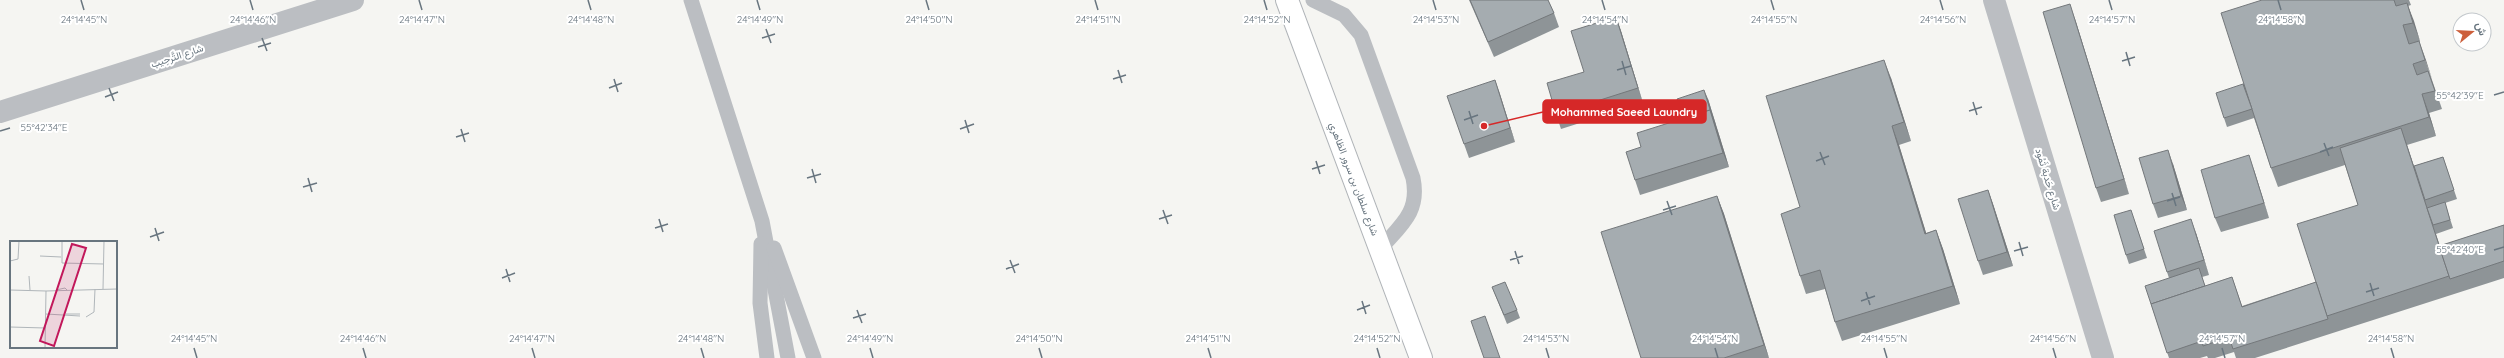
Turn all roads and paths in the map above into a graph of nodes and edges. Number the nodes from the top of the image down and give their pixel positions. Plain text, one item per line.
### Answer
1 (354, 0) edge
2 (691, 0) edge
3 (1287, 0) edge
4 (1313, 0) edge
5 (1994, 0) edge
6 (331, 3) edge
7 (0, 112) edge
8 (762, 221) junction
9 (1380, 249) junction
10 (767, 358) edge
11 (788, 358) edge
12 (814, 358) edge
13 (1421, 358) edge
14 (2103, 358) edge

1 - 6 street, شارع التَّرحِيب
2 - 8 lane
3 - 9 street, شارع سلطان بن سرور الظاهري
4 - 9 lane
5 - 14 street, شارع حَدبة ثَمُود
6 - 7 street, شارع التَّرحِيب
8 - 10 lane
8 - 11 lane
8 - 12 lane
9 - 13 street, شارع سلطان بن سرور الظاهري

